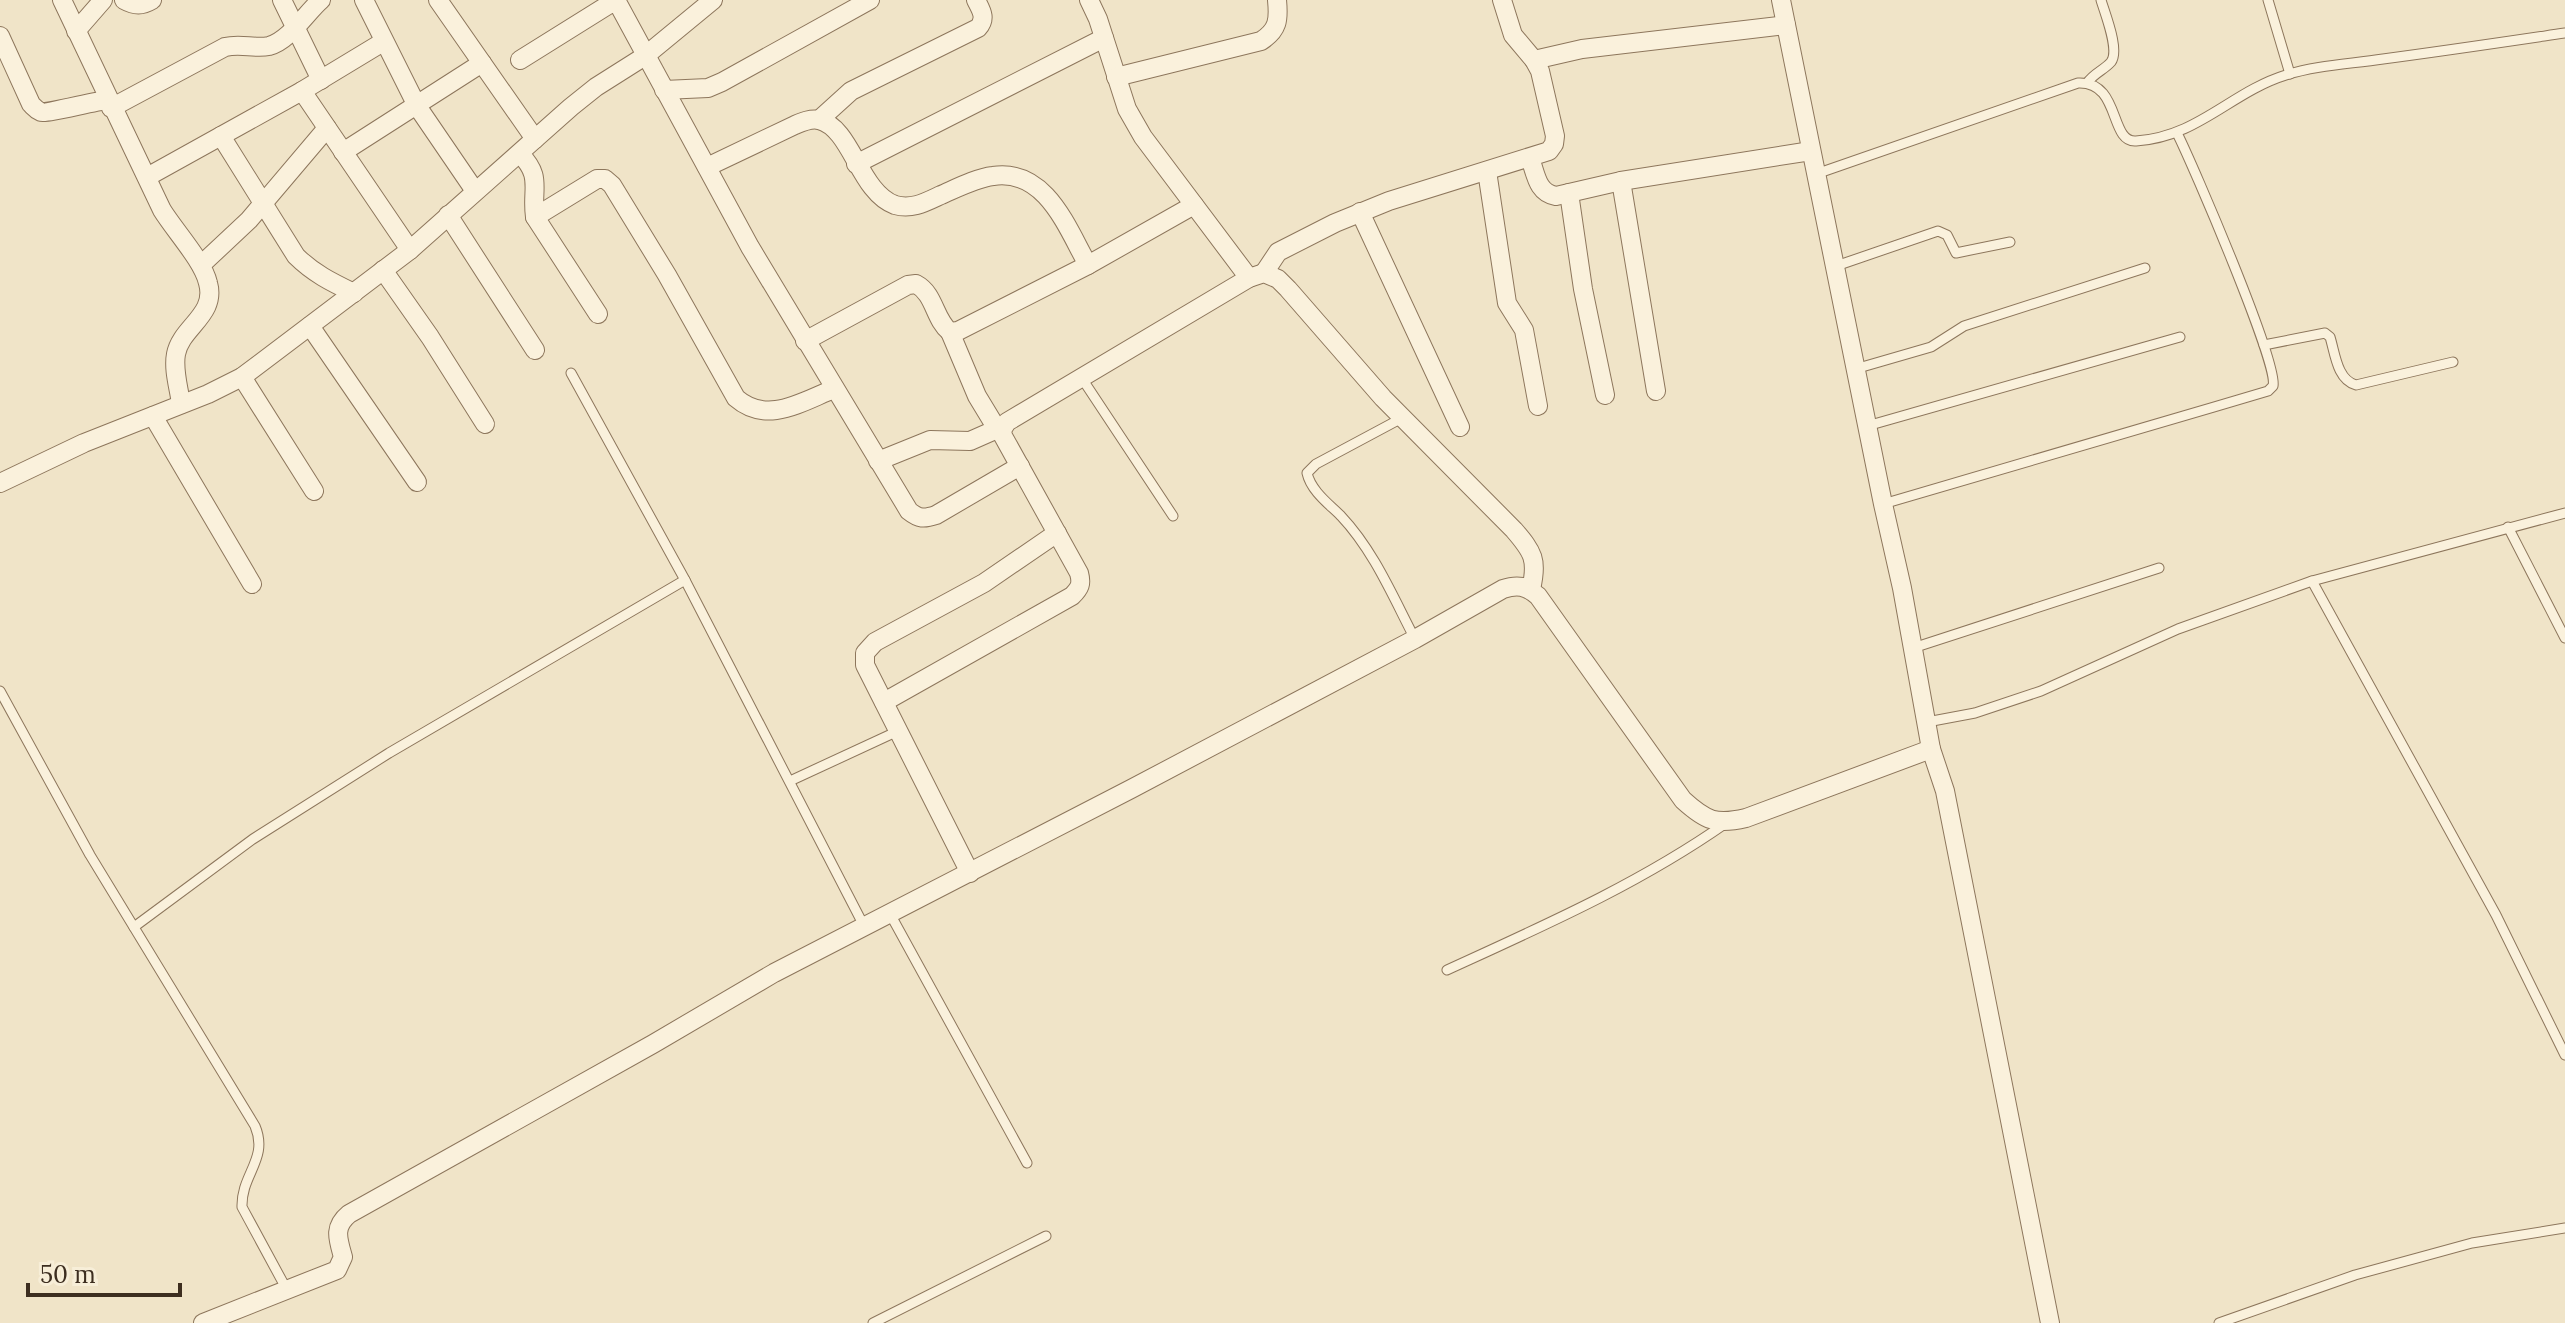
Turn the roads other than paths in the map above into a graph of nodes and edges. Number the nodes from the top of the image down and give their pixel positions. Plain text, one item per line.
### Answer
1 (62, 0) edge
2 (103, 0) edge
3 (124, 0) edge
4 (152, 0) edge
5 (282, 0) edge
6 (321, 0) edge
7 (364, 0) edge
8 (713, 0) edge
9 (870, 0) edge
10 (976, 0) edge
11 (1089, 0) edge
12 (1277, 0) edge
13 (1502, 0) edge
14 (1781, 0) edge
15 (2101, 0) edge
16 (2268, 0) edge
17 (442, 1) edge
18 (1786, 25) junction
19 (295, 26) junction
20 (76, 31) junction
21 (2565, 33) edge
22 (0, 36) edge
23 (1104, 38) junction
24 (383, 42) junction
25 (645, 56) junction
26 (520, 60) dead end
27 (1534, 60) junction
28 (482, 63) junction
29 (2290, 74) junction
30 (1116, 77) junction
31 (321, 80) junction
32 (2087, 83) junction
33 (664, 90) junction
34 (302, 91) junction
35 (109, 104) junction
36 (417, 106) junction
37 (819, 120) junction
38 (327, 128) junction
39 (2177, 133) junction
40 (221, 136) junction
41 (535, 139) junction
42 (1811, 151) junction
43 (343, 152) junction
44 (520, 154) junction
45 (1530, 158) junction
46 (856, 164) junction
47 (707, 167) junction
48 (1487, 171) junction
49 (1816, 174) junction
50 (147, 177) junction
51 (1621, 181) junction
52 (475, 191) junction
53 (1569, 193) junction
54 (264, 203) junction
55 (1194, 205) junction
56 (1360, 212) junction
57 (448, 215) junction
58 (535, 217) junction
59 (2010, 242) dead end
60 (410, 250) junction
61 (201, 265) junction
62 (1088, 265) junction
63 (1836, 266) junction
64 (2145, 268) dead end
65 (383, 270) junction
66 (1256, 275) junction
67 (354, 293) junction
68 (598, 314) dead end
69 (310, 326) junction
70 (950, 332) junction
71 (2180, 337) dead end
72 (805, 341) junction
73 (2264, 345) junction
74 (535, 350) dead end
75 (2453, 362) dead end
76 (1855, 369) junction
77 (571, 373) dead end
78 (242, 377) junction
79 (1081, 377) junction
80 (834, 389) junction
81 (1656, 391) dead end
82 (1605, 395) dead end
83 (181, 404) junction
84 (1538, 406) dead end
85 (153, 416) junction
86 (1402, 418) junction
87 (485, 424) dead end
88 (1867, 426) junction
89 (1460, 427) dead end
90 (1000, 428) junction
91 (878, 461) junction
92 (1020, 466) junction
93 (417, 482) dead end
94 (0, 483) edge
95 (314, 491) dead end
96 (1883, 504) junction
97 (2565, 513) edge
98 (1173, 516) dead end
99 (2508, 527) junction
100 (1057, 533) junction
101 (2159, 568) dead end
102 (685, 580) junction
103 (2312, 581) junction
104 (252, 584) dead end
105 (1531, 589) junction
106 (2565, 638) edge
107 (1415, 639) junction
108 (1913, 648) junction
109 (0, 691) edge
110 (884, 702) junction
111 (1927, 722) junction
112 (898, 731) junction
113 (1931, 749) junction
114 (790, 781) junction
115 (1726, 823) junction
116 (970, 873) junction
117 (889, 912) junction
118 (863, 924) junction
119 (134, 927) junction
120 (1447, 970) dead end
121 (2565, 1055) edge
122 (1027, 1163) dead end
123 (2565, 1228) edge
124 (1046, 1236) dead end
125 (288, 1290) junction
126 (203, 1323) edge
127 (873, 1323) edge
128 (2050, 1323) edge
129 (2219, 1323) edge

1 - 20 street
2 - 20 street
3 - 4 street
5 - 19 street
6 - 19 street
7 - 24 street
8 - 25 street
9 - 33 street
10 - 37 street
11 - 23 street
12 - 30 street
13 - 27 street
14 - 18 street
15 - 32 lane
16 - 29 lane
17 - 28 street
18 - 27 street
18 - 42 street
19 - 31 street
19 - 35 street
20 - 35 street
21 - 29 lane
22 - 35 street
23 - 30 street
23 - 46 street
24 - 31 street
24 - 36 street
25 - 26 street
25 - 33 street
25 - 41 street
27 - 45 street
28 - 36 street
28 - 41 street
29 - 39 lane
30 - 55 street
31 - 34 street
32 - 39 lane
32 - 49 lane
33 - 47 street
34 - 38 street
34 - 40 street
35 - 50 street
36 - 43 street
36 - 52 street
37 - 46 street
37 - 47 street
38 - 43 street
38 - 54 street
39 - 73 lane
40 - 50 street
40 - 54 street
41 - 44 street
42 - 49 street
42 - 51 street
43 - 60 street
44 - 52 street
44 - 58 street
45 - 48 street
45 - 53 street
46 - 62 street
47 - 72 street
48 - 56 street
48 - 84 street
49 - 63 street
50 - 61 street
51 - 53 street
51 - 81 street
52 - 57 street
53 - 82 street
54 - 61 street
54 - 67 street
55 - 62 street
55 - 66 street
56 - 66 street
56 - 89 street
57 - 60 street
57 - 74 street
58 - 68 street
58 - 80 street
59 - 63 lane
60 - 65 street
61 - 83 street
62 - 70 street
63 - 76 street
64 - 76 lane
65 - 67 street
65 - 87 street
66 - 79 street
66 - 86 street
67 - 69 street
69 - 78 street
69 - 93 street
70 - 72 street
70 - 90 street
71 - 88 lane
72 - 80 street
73 - 75 lane
73 - 96 lane
76 - 88 street
77 - 102 lane
78 - 83 street
78 - 95 street
79 - 90 street
79 - 98 lane
80 - 91 street
83 - 85 street
85 - 94 street
85 - 104 street
86 - 105 street
86 - 107 lane
88 - 96 street
90 - 91 street
90 - 92 street
91 - 92 street
92 - 100 street
96 - 108 street
97 - 99 lane
99 - 103 lane
99 - 106 lane
100 - 110 street
100 - 110 street
101 - 108 lane
102 - 114 lane
102 - 119 lane
103 - 111 lane
103 - 121 lane
105 - 107 street
105 - 115 street
107 - 116 street
108 - 111 street
109 - 119 lane
110 - 112 street
111 - 113 street
112 - 114 lane
112 - 116 street
113 - 115 street
113 - 128 street
114 - 118 lane
115 - 120 lane
116 - 117 street
117 - 118 street
117 - 122 lane
118 - 125 street
119 - 125 lane
123 - 129 lane
124 - 127 lane
125 - 126 street

